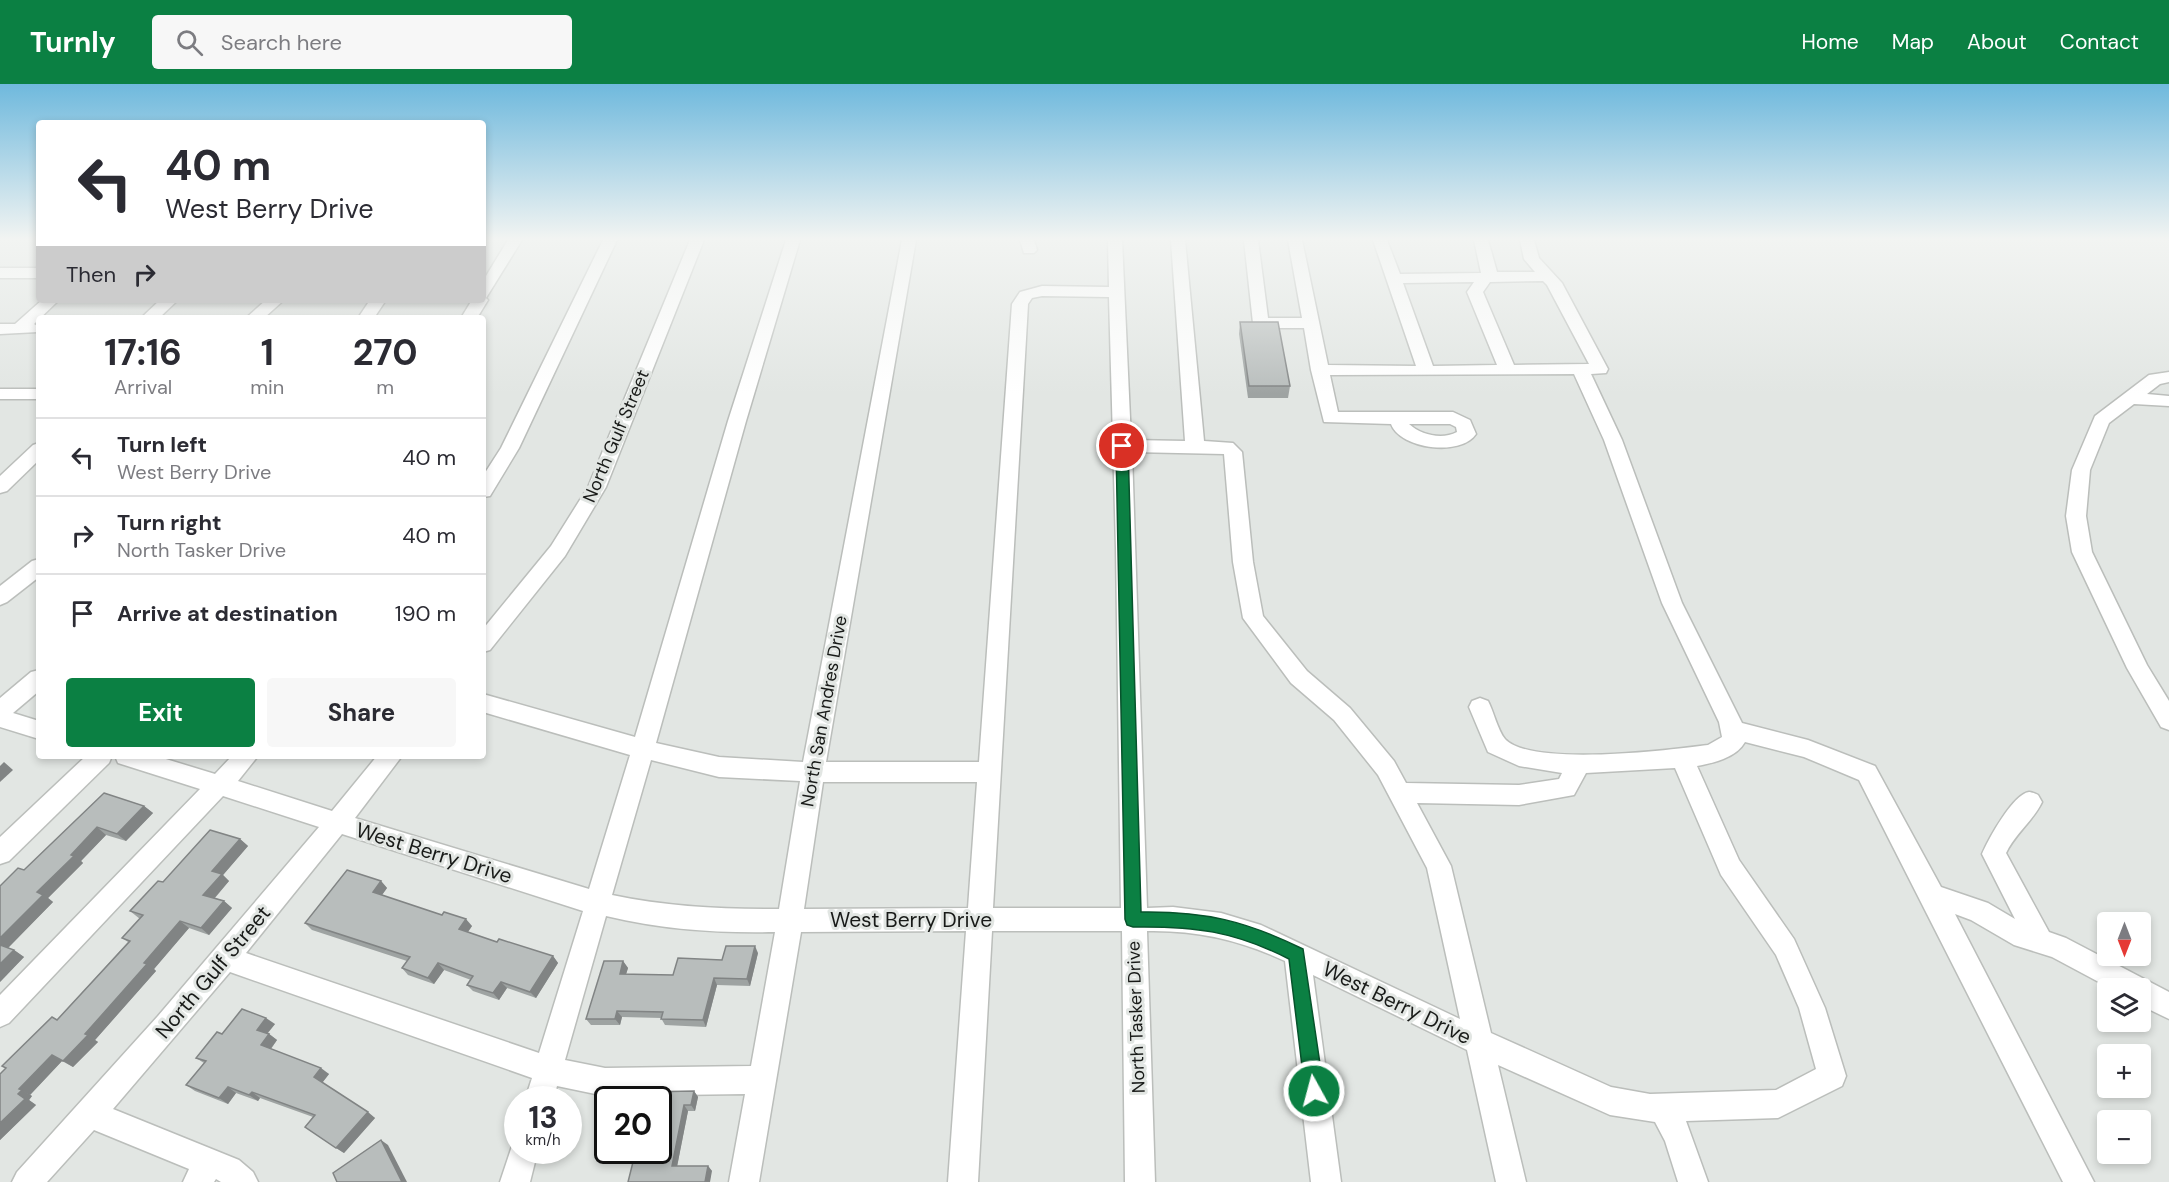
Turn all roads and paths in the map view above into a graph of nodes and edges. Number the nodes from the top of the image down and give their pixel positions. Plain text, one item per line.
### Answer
1 (585, 291) edge
2 (676, 291) edge
3 (777, 291) edge
4 (900, 291) edge
5 (1041, 291) edge
6 (1060, 291) edge
7 (1183, 291) edge
8 (1257, 291) edge
9 (1305, 291) edge
10 (1398, 291) edge
11 (1476, 291) edge
12 (1558, 291) edge
13 (1117, 292) joint
14 (48, 303) edge
15 (166, 303) edge
16 (272, 303) edge
17 (152, 315) edge
18 (258, 315) edge
19 (1311, 323) junction
20 (0, 329) edge
21 (19, 329) junction
22 (36, 330) edge
23 (1580, 369) junction
24 (1319, 370) junction
25 (1508, 370) junction
26 (1426, 371) junction
27 (2169, 377) edge
28 (0, 394) edge
29 (36, 394) edge
30 (2129, 398) junction
31 (2169, 401) edge
32 (1399, 419) dead end
33 (1122, 446) junction
34 (1195, 447) junction
35 (0, 464) edge
36 (31, 464) edge
37 (486, 486) edge
38 (0, 487) edge
39 (36, 568) edge
40 (0, 597) edge
41 (486, 640) edge
42 (36, 681) edge
43 (486, 705) edge
44 (1480, 707) dead end
45 (0, 711) edge
46 (0, 718) edge
47 (2169, 721) edge
48 (36, 729) edge
49 (1731, 730) junction
50 (643, 749) junction
51 (98, 759) edge
52 (135, 759) edge
53 (244, 759) edge
54 (389, 759) edge
55 (1682, 759) junction
56 (1580, 763) junction
57 (813, 772) junction
58 (989, 772) junction
59 (219, 786) junction
60 (1401, 793) junction
61 (2030, 802) dead end
62 (337, 823) junction
63 (0, 853) edge
64 (1932, 895) junction
65 (597, 903) junction
66 (1133, 919) junction
67 (790, 920) junction
68 (979, 920) junction
69 (2041, 942) junction
70 (1297, 954) junction
71 (226, 958) junction
72 (2116, 978) edge
73 (2151, 997) edge
74 (2169, 1006) edge
75 (0, 1014) edge
76 (1480, 1042) junction
77 (547, 1070) junction
78 (762, 1080) junction
79 (543, 1086) edge
80 (1671, 1108) junction
81 (92, 1115) junction
82 (520, 1164) edge
83 (204, 1172) edge
84 (27, 1182) edge
85 (243, 1182) edge
86 (515, 1182) edge
87 (744, 1182) edge
88 (963, 1182) edge
89 (1140, 1182) edge
90 (1326, 1182) edge
91 (1511, 1182) edge
92 (1693, 1182) edge
93 (2079, 1182) edge

1 - 37 street
2 - 41 street, North Gulf Street
3 - 50 street
4 - 57 street, North San Andres Drive
5 - 58 street
6 - 13 street
7 - 34 street
8 - 19 street
9 - 19 street
10 - 26 street
11 - 25 street
12 - 23 street
13 - 33 street, North Tasker Drive
14 - 21 street
15 - 17 street
16 - 18 street
19 - 24 street
20 - 21 street
21 - 22 street
23 - 25 street
23 - 49 street
24 - 26 street
24 - 32 street
25 - 26 street
27 - 30 street
28 - 29 street
30 - 31 street
30 - 47 street
33 - 34 street
33 - 66 street, North Tasker Drive
34 - 60 street
35 - 36 street
36 - 38 street
39 - 40 street
42 - 45 street
43 - 50 street
44 - 56 street
46 - 48 street
49 - 55 street
49 - 64 street
50 - 57 street
50 - 65 street
51 - 63 street
52 - 59 street, West Berry Drive
53 - 59 street
54 - 62 street, North Gulf Street
55 - 56 street
55 - 80 street, West Berry Drive
56 - 60 street
57 - 58 street
57 - 67 street, North San Andres Drive
58 - 68 street
59 - 62 street, West Berry Drive
59 - 75 street
60 - 76 street
61 - 69 street
62 - 65 street, West Berry Drive
62 - 71 street, North Gulf Street
64 - 69 street
64 - 93 street
65 - 67 street, West Berry Drive
65 - 77 street
66 - 68 street, West Berry Drive
66 - 70 street, West Berry Drive
66 - 89 street, North Tasker Drive
67 - 68 street, West Berry Drive
67 - 78 street, North San Andres Drive
68 - 88 street
69 - 72 street
70 - 76 street, West Berry Drive
70 - 90 street
71 - 77 street
71 - 81 street, North Gulf Street
73 - 74 street
76 - 80 street, West Berry Drive
76 - 91 street
77 - 78 street
77 - 79 street
78 - 87 street, North San Andres Drive
80 - 92 street
81 - 83 street
81 - 84 street, North Gulf Street
82 - 86 street
83 - 85 street

